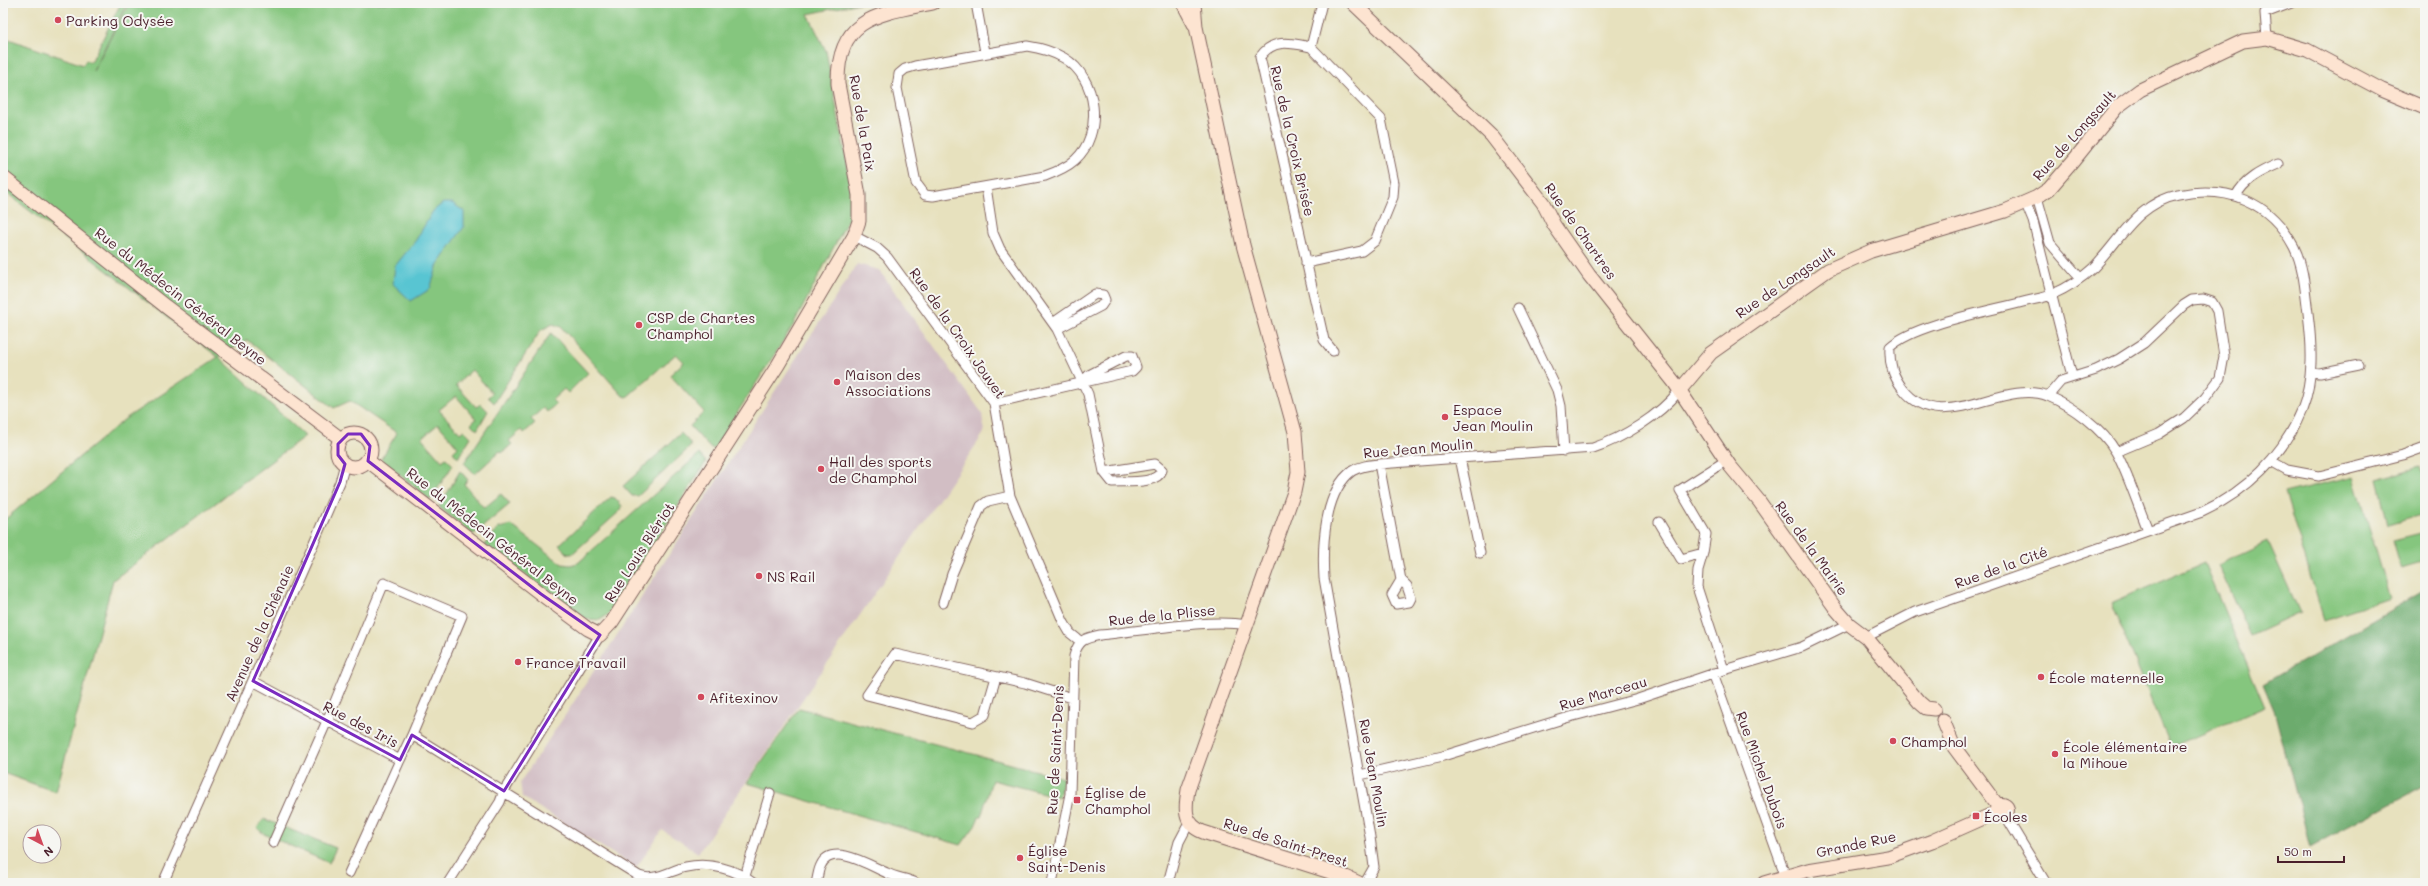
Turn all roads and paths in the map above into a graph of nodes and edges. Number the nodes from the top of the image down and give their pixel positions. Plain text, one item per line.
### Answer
1 (932, 3) edge
2 (976, 3) edge
3 (1183, 3) edge
4 (1194, 3) edge
5 (1322, 3) edge
6 (1353, 3) edge
7 (2291, 3) edge
8 (1196, 27) junction
9 (2267, 38) junction
10 (1311, 47) junction
11 (986, 52) junction
12 (2425, 108) edge
13 (2278, 164) dead end
14 (3, 177) edge
15 (986, 187) junction
16 (2236, 196) junction
17 (2037, 198) junction
18 (2026, 204) junction
19 (854, 236) junction
20 (1306, 263) junction
21 (2080, 278) junction
22 (2052, 295) junction
23 (1518, 308) dead end
24 (1055, 326) junction
25 (1333, 351) dead end
26 (2359, 365) dead end
27 (2311, 372) junction
28 (2072, 376) junction
29 (1083, 381) junction
30 (1679, 391) junction
31 (2048, 396) junction
32 (994, 403) junction
33 (341, 439) junction
34 (2425, 447) edge
35 (1564, 451) junction
36 (2116, 452) junction
37 (1460, 458) junction
38 (367, 460) junction
39 (1727, 460) junction
40 (2271, 461) junction
41 (345, 464) junction
42 (1379, 464) junction
43 (1104, 472) junction
44 (1010, 496) junction
45 (1659, 522) dead end
46 (2148, 530) junction
47 (1480, 553) dead end
48 (1703, 553) junction
49 (1401, 580) dead end
50 (943, 603) dead end
51 (1849, 624) junction
52 (1248, 625) junction
53 (600, 635) junction
54 (1866, 637) junction
55 (1080, 642) junction
56 (1724, 670) junction
57 (1713, 673) junction
58 (996, 677) junction
59 (253, 681) junction
60 (1072, 698) junction
61 (327, 721) junction
62 (412, 735) junction
63 (400, 760) junction
64 (1360, 775) junction
65 (504, 791) junction
66 (770, 793) dead end
67 (2000, 811) junction
68 (1189, 823) junction
69 (273, 843) dead end
70 (349, 873) dead end
71 (745, 876) junction
72 (1787, 880) edge
73 (163, 883) edge
74 (448, 883) edge
75 (753, 883) edge
76 (816, 883) edge
77 (916, 883) edge
78 (1052, 883) edge
79 (1168, 883) edge
80 (1359, 883) edge
81 (1365, 883) edge
82 (1764, 883) edge
83 (2046, 883) edge

1 - 19 street, Rue de la Paix
2 - 11 street
3 - 8 street
4 - 8 street
5 - 10 street
6 - 30 street, Rue de Chartres
7 - 9 street
8 - 52 street
9 - 12 street, Rue de Longsault
9 - 17 street, Rue de Longsault
10 - 20 street, Rue de la Croix Brisée
10 - 20 street
11 - 15 street
11 - 15 street
13 - 16 street
14 - 33 street, Rue du Médecin Général Beyne
15 - 24 street
16 - 21 street, Rue de la Cité
16 - 27 street, Rue de la Cité
17 - 18 street, Rue de Longsault
17 - 21 street
18 - 22 street
18 - 30 street, Rue de Longsault
19 - 32 street, Rue de la Croix Jouvet
19 - 53 street, Rue Louis Blériot
20 - 25 street, Rue de la Croix Brisée
21 - 22 street, Rue de la Cité
22 - 28 street
22 - 31 street, Rue de la Cité
23 - 35 street
24 - 24 street
24 - 29 street
26 - 27 street
27 - 40 street, Rue de la Cité
28 - 31 street
28 - 36 street
29 - 29 street
29 - 32 street
29 - 43 street
30 - 35 street, Rue Jean Moulin
30 - 39 street, Rue de la Mairie
31 - 36 street
32 - 44 street, Rue de la Croix Jouvet
33 - 38 street
33 - 41 street
34 - 40 street
35 - 37 street, Rue Jean Moulin
36 - 46 street
37 - 42 street, Rue Jean Moulin
37 - 47 street
38 - 41 street
38 - 53 street, Rue du Médecin Général Beyne
39 - 48 street
39 - 51 street, Rue de la Mairie
40 - 46 street, Rue de la Cité
41 - 59 street, Avenue de la Chênaie
42 - 49 street
42 - 64 street, Rue Jean Moulin
43 - 43 street
44 - 50 street
44 - 55 street, Rue de la Croix Jouvet
45 - 48 street
46 - 54 street, Rue de la Cité
48 - 56 street
51 - 54 street, Rue de la Mairie
51 - 56 street, Rue Marceau
52 - 55 street, Rue de la Plisse
52 - 68 street
53 - 65 street, Rue Louis Blériot
54 - 67 street, Rue de la Mairie
55 - 60 street, Rue de Saint-Denis
56 - 57 street, Rue Marceau
57 - 64 street, Rue Marceau
57 - 72 street, Rue Michel Dubois
58 - 58 street
58 - 60 street
59 - 61 street, Rue des Iris
59 - 73 street, Avenue de la Chênaie
60 - 78 street, Rue de Saint-Denis
61 - 62 street
61 - 63 street, Rue des Iris
61 - 69 street
62 - 63 street, Rue des Iris
62 - 65 street, Rue des Iris
63 - 70 street
64 - 81 street, Rue Jean Moulin
65 - 71 street, Rue des Iris
65 - 74 street, Rue Louis Blériot
66 - 71 street
67 - 72 street, Grande Rue
67 - 83 street
68 - 79 street
68 - 80 street, Rue de Saint-Prest
71 - 75 street
72 - 82 street, Grande Rue
76 - 77 street

